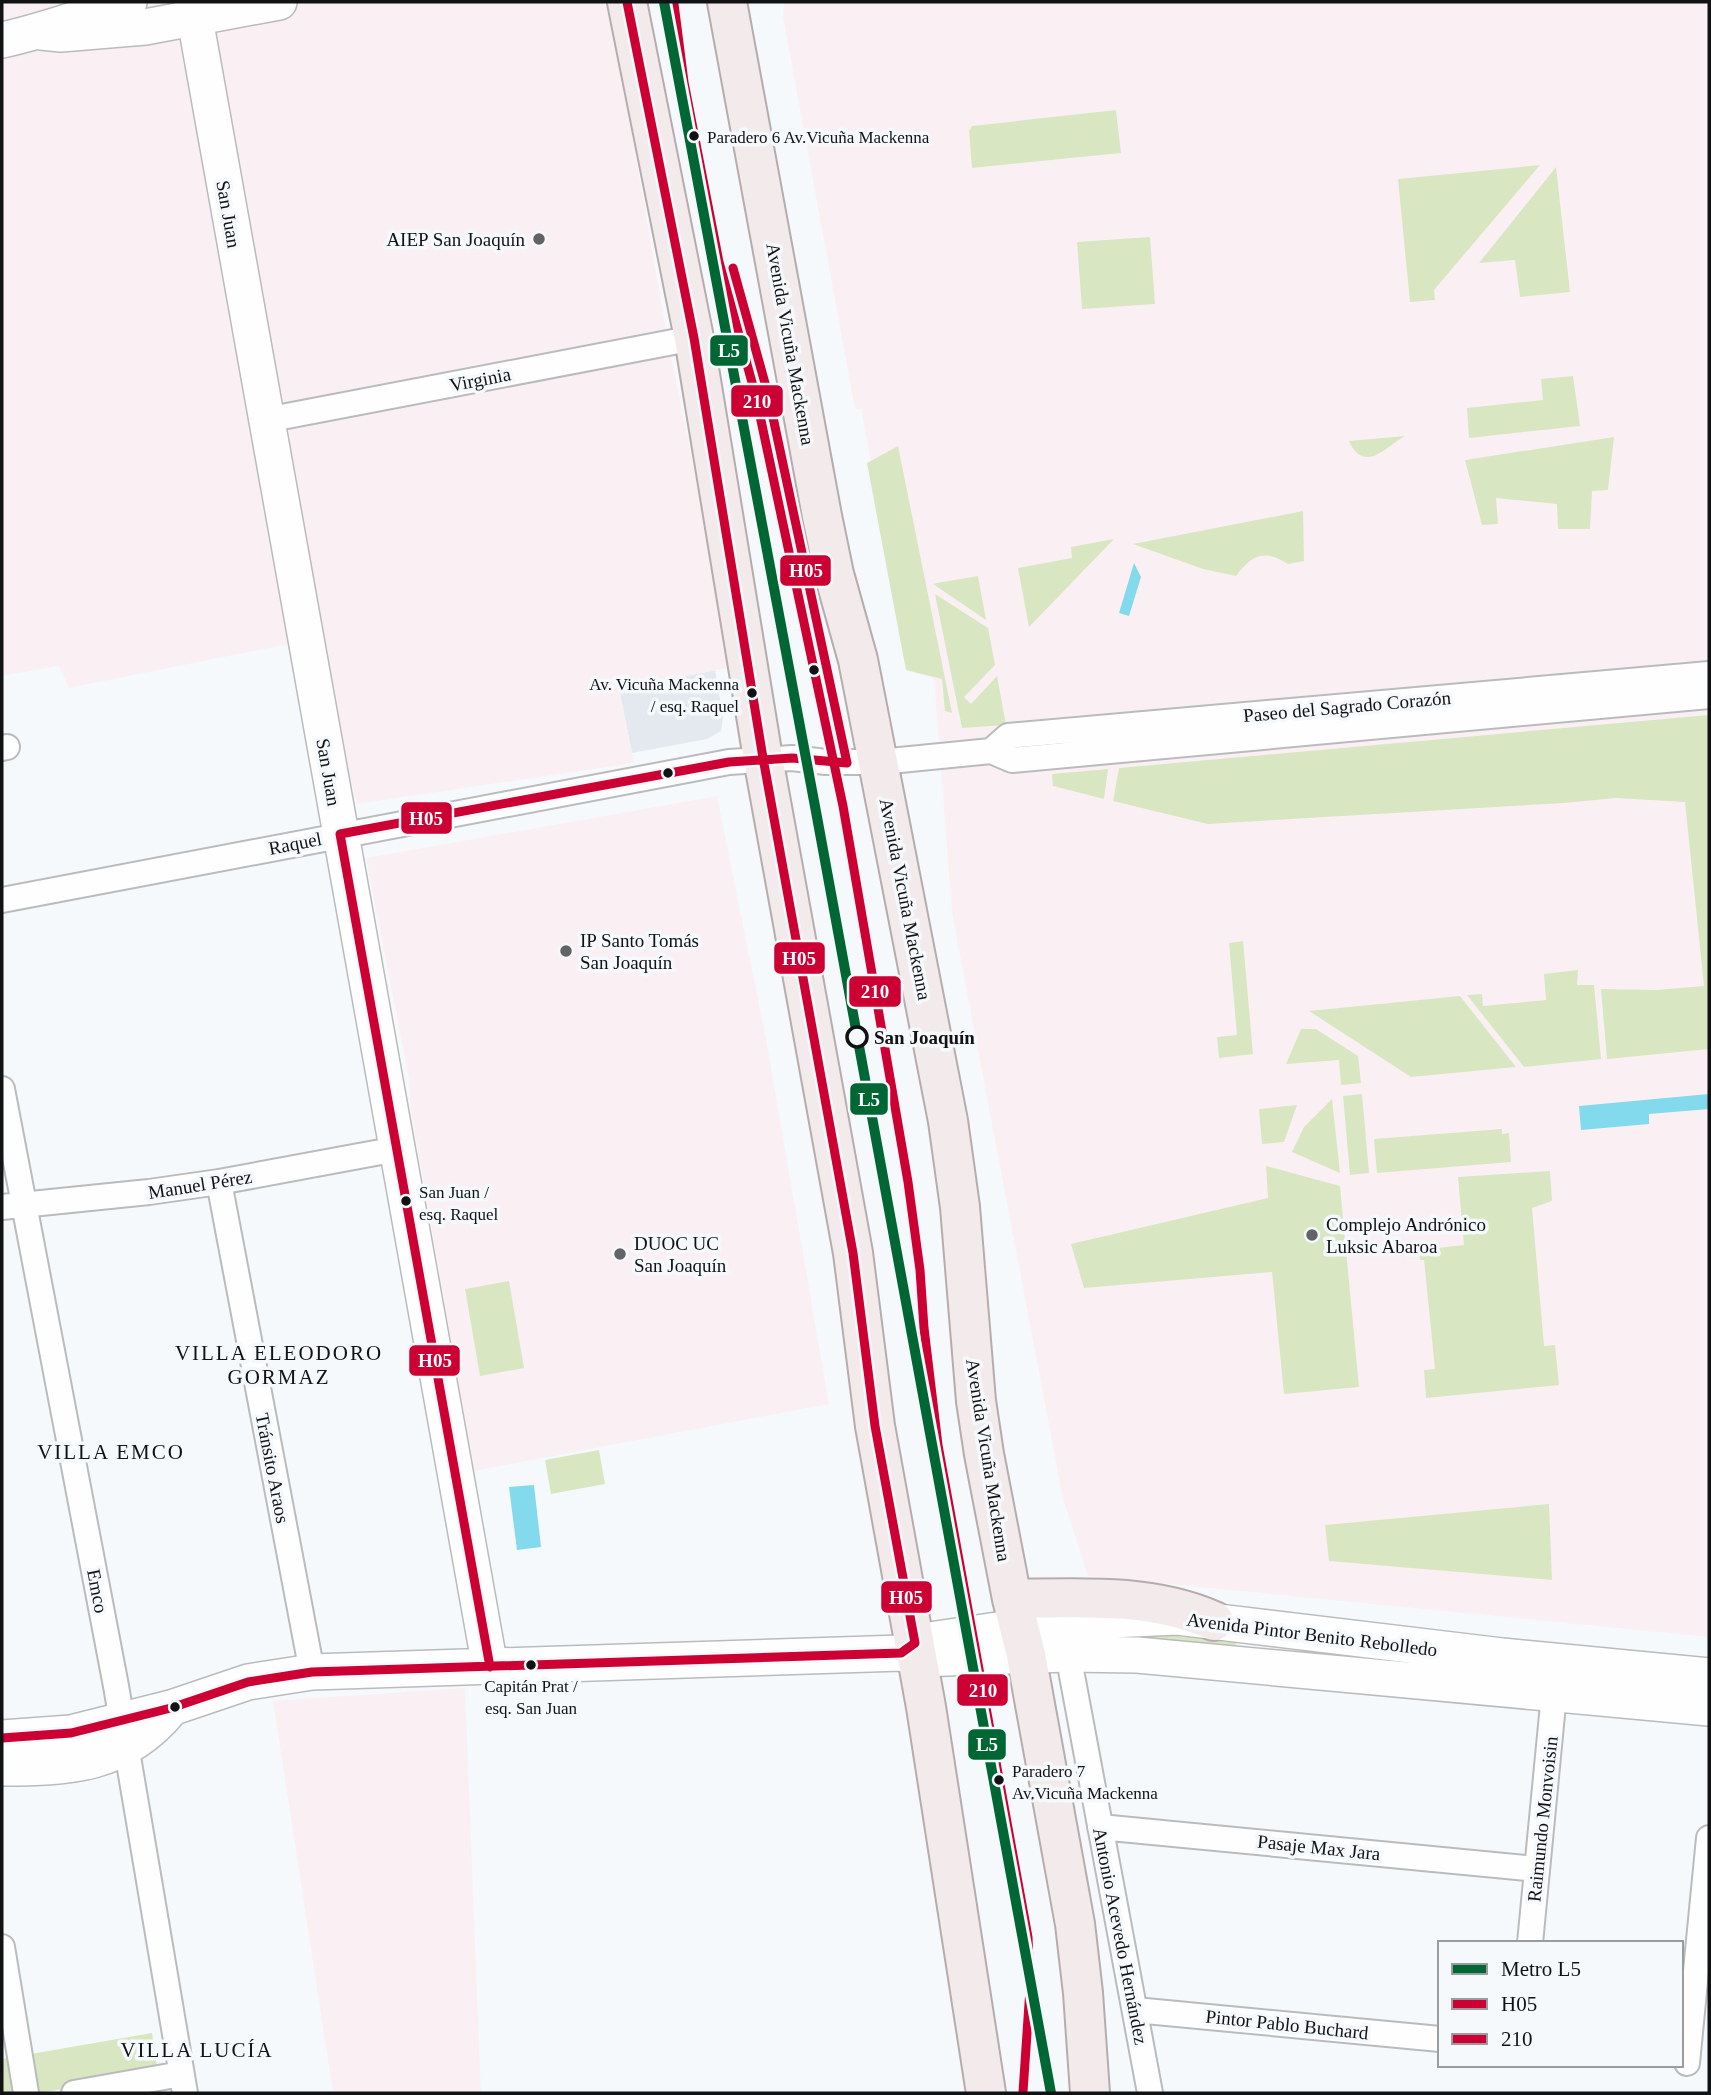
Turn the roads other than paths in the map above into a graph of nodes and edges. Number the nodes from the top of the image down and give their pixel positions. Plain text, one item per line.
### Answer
1 (129, 2) edge
2 (279, 2) edge
3 (627, 2) edge
4 (727, 2) edge
5 (193, 10) edge
6 (41, 32) junction
7 (2, 40) edge
8 (694, 338) junction
9 (266, 420) junction
10 (1709, 674) edge
11 (1709, 696) edge
12 (991, 751) junction
13 (763, 758) junction
14 (880, 762) junction
15 (340, 834) junction
16 (2, 900) edge
17 (2, 1090) edge
18 (397, 1149) junction
19 (219, 1182) junction
20 (13, 1206) edge
21 (1214, 1621) joint
22 (1019, 1627) junction
23 (1265, 1628) junction
24 (911, 1652) junction
25 (1068, 1654) junction
26 (1262, 1665) junction
27 (490, 1667) junction
28 (312, 1672) junction
29 (1709, 1676) edge
30 (1554, 1694) junction
31 (1709, 1708) edge
32 (123, 1734) junction
33 (2, 1738) edge
34 (2, 1768) edge
35 (1100, 1827) junction
36 (1709, 1838) edge
37 (1537, 1869) junction
38 (1707, 1885) edge
39 (1530, 1941) edge
40 (2, 1947) edge
41 (1135, 2010) junction
42 (1438, 2039) edge
43 (1693, 2064) edge
44 (183, 2084) edge
45 (26, 2093) edge
46 (74, 2093) edge
47 (986, 2093) edge
48 (1090, 2093) edge
49 (1150, 2093) edge

1 - 6 street
2 - 5 street
3 - 8 main road
4 - 14 main road, Avenida Vicuña Mackenna
5 - 6 street
5 - 9 street, San Juan
6 - 7 street
8 - 9 street, Virginia
8 - 13 main road
9 - 15 street, San Juan
10 - 12 street, Paseo del Sagrado Corazón
11 - 12 street, Paseo del Sagrado Corazón
12 - 14 street, Paseo del Sagrado Corazón
13 - 14 street, Raquel
13 - 15 street, Raquel
13 - 24 main road
14 - 22 main road, Avenida Vicuña Mackenna
15 - 16 street, Raquel
15 - 18 street, San Juan
17 - 20 street, Emco
18 - 19 street, Manuel Pérez
18 - 27 street, San Juan
19 - 20 street, Manuel Pérez
19 - 28 street, Tránsito Araos
20 - 32 street, Emco
21 - 22 main road
21 - 23 street, Avenida Pintor Benito Rebolledo
22 - 24 street, Avenida Pintor Benito Rebolledo
22 - 25 street, Avenida Pintor Benito Rebolledo
22 - 48 main road, Avenida Vicuña Mackenna
23 - 26 street
23 - 29 street, Avenida Pintor Benito Rebolledo
24 - 27 street, Avenida Pintor Benito Rebolledo
24 - 47 main road
25 - 26 street, Avenida Pintor Benito Rebolledo
25 - 35 street, Antonio Acevedo Hernández
26 - 30 street, Avenida Pintor Benito Rebolledo
27 - 28 street, Avenida Pintor Benito Rebolledo
28 - 32 street, Avenida Pintor Benito Rebolledo
30 - 31 street, Avenida Pintor Benito Rebolledo
30 - 37 street, Raimundo Monvoisin
32 - 33 street
32 - 34 street
32 - 44 street, Emco
35 - 37 street, Pasaje Max Jara
35 - 41 street, Antonio Acevedo Hernández
36 - 38 street
37 - 39 street, Raimundo Monvoisin
38 - 43 street
40 - 45 street
41 - 42 street, Pintor Pablo Buchard
41 - 49 street, Antonio Acevedo Hernández
44 - 46 street

